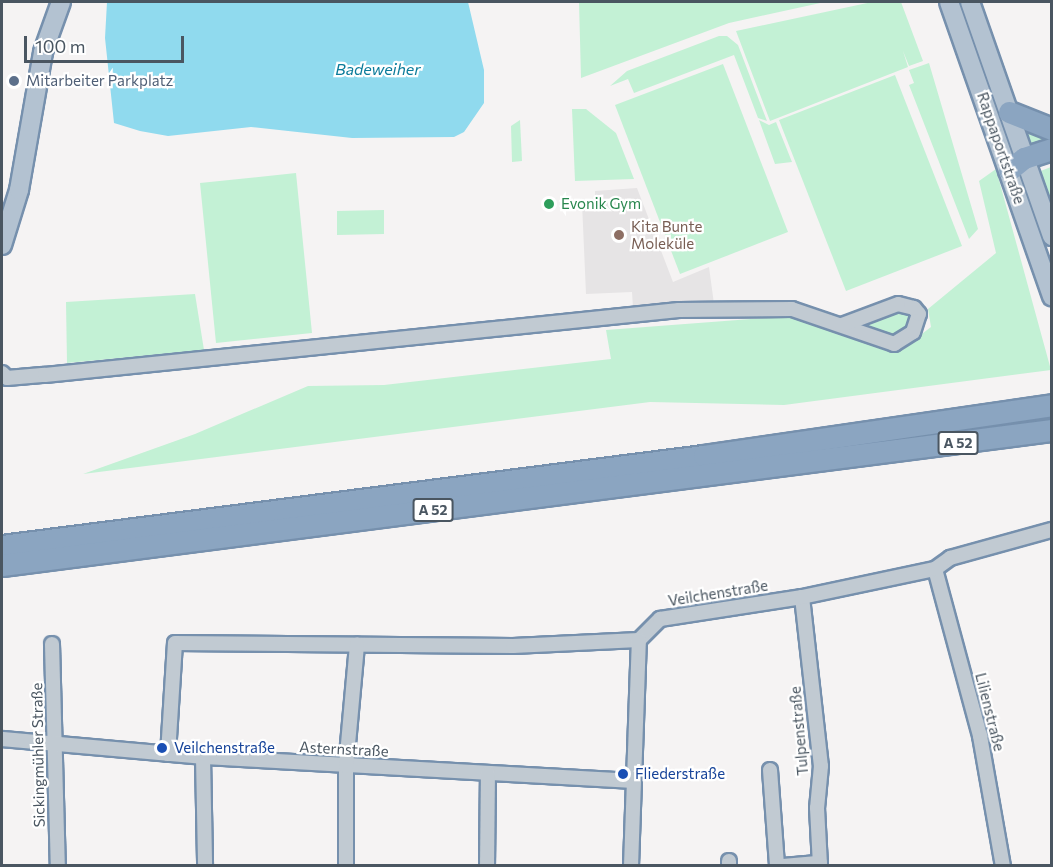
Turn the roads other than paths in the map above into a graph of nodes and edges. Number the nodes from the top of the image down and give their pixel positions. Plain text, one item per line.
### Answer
1 (61, 2) edge
2 (949, 2) edge
3 (970, 2) edge
4 (1009, 112) junction
5 (1052, 129) edge
6 (1052, 149) edge
7 (1052, 161) edge
8 (1020, 166) junction
9 (1052, 236) edge
10 (2, 245) edge
11 (1052, 296) edge
12 (842, 325) junction
13 (2, 373) edge
14 (1049, 405) edge
15 (1052, 430) edge
16 (1052, 530) edge
17 (2, 546) edge
18 (2, 565) edge
19 (936, 569) junction
20 (802, 597) junction
21 (639, 640) junction
22 (52, 644) dead end
23 (357, 644) junction
24 (2, 739) edge
25 (56, 747) junction
26 (168, 754) junction
27 (204, 757) junction
28 (346, 766) junction
29 (770, 771) dead end
30 (488, 774) junction
31 (631, 781) junction
32 (820, 864) edge
33 (57, 866) edge
34 (205, 866) edge
35 (346, 866) edge
36 (488, 866) edge
37 (631, 866) edge
38 (777, 866) edge
39 (783, 866) edge
40 (1003, 866) edge

1 - 10 main road
2 - 8 main road, Rappaportstraße
3 - 4 main road, Rappaportstraße
4 - 5 highway
4 - 8 main road, Rappaportstraße
6 - 8 highway
7 - 8 highway
8 - 9 main road, Rappaportstraße
8 - 11 main road, Rappaportstraße
12 - 12 street
12 - 13 street
14 - 17 highway, A 52
15 - 18 highway, A 52
16 - 19 street, Veilchenstraße
19 - 20 street, Veilchenstraße
19 - 40 street, Lilienstraße
20 - 21 street, Veilchenstraße
20 - 32 street, Tulpenstraße
21 - 23 street
21 - 31 street
22 - 25 street, Sickingmühler Straße
23 - 26 street
23 - 28 street
24 - 25 street, Asternstraße
25 - 26 street, Asternstraße
25 - 33 street, Sickingmühler Straße
26 - 27 street, Asternstraße
27 - 28 street, Asternstraße
27 - 34 street
28 - 30 street, Asternstraße
28 - 35 street
29 - 38 street
30 - 31 street, Asternstraße
30 - 36 street
31 - 37 street
32 - 39 street, Tulpenstraße

